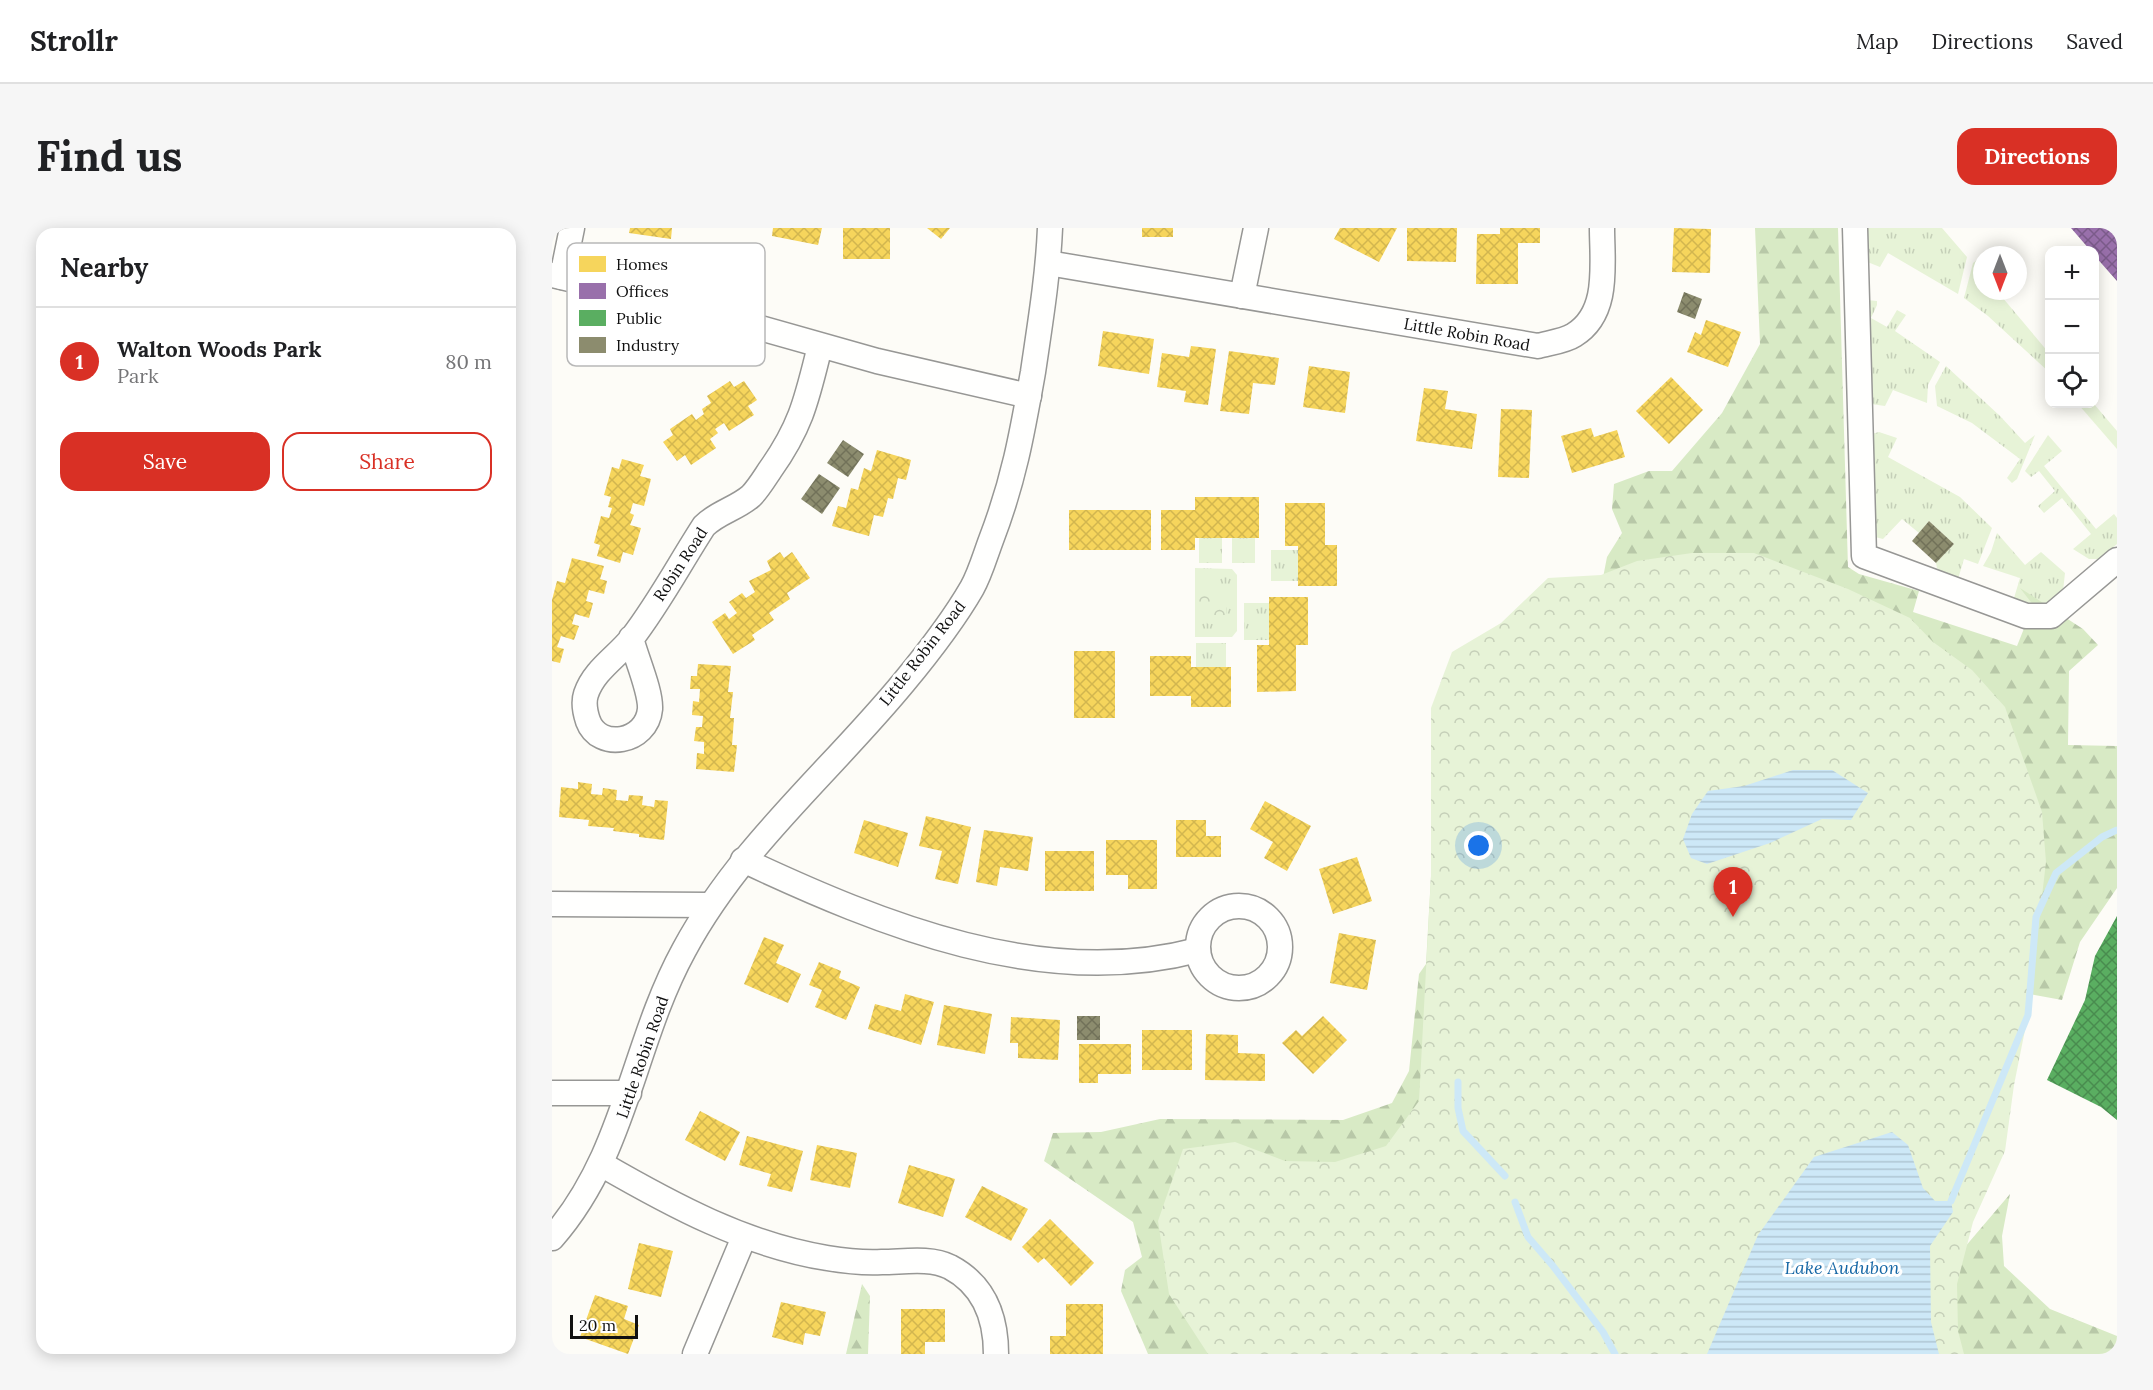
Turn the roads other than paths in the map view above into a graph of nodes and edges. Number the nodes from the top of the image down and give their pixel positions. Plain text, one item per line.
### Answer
1 (572, 228) edge
2 (1050, 228) edge
3 (1256, 228) edge
4 (1602, 228) edge
5 (1855, 228) edge
6 (567, 243) edge
7 (567, 244) edge
8 (1048, 263) junction
9 (557, 276) edge
10 (1242, 296) junction
11 (765, 330) edge
12 (820, 346) junction
13 (1029, 396) junction
14 (2117, 560) edge
15 (632, 638) dead end
16 (743, 860) junction
17 (552, 904) edge
18 (710, 905) junction
19 (1198, 950) dead end
20 (552, 1093) edge
21 (629, 1093) junction
22 (601, 1164) junction
23 (744, 1237) junction
24 (552, 1238) edge
25 (695, 1354) edge
26 (996, 1354) edge

1 - 6 street
2 - 8 street, Little Robin Road
3 - 10 street
4 - 10 street, Little Robin Road
5 - 14 street
7 - 9 street
8 - 10 street, Little Robin Road
8 - 13 street, Little Robin Road
11 - 12 street
12 - 13 street
12 - 15 street, Robin Road
13 - 16 street, Little Robin Road
16 - 18 street, Little Robin Road
16 - 19 street
17 - 18 street
18 - 21 street, Little Robin Road
20 - 21 street
21 - 22 street, Little Robin Road
22 - 23 street
22 - 24 street, Little Robin Road
23 - 25 street
23 - 26 street

